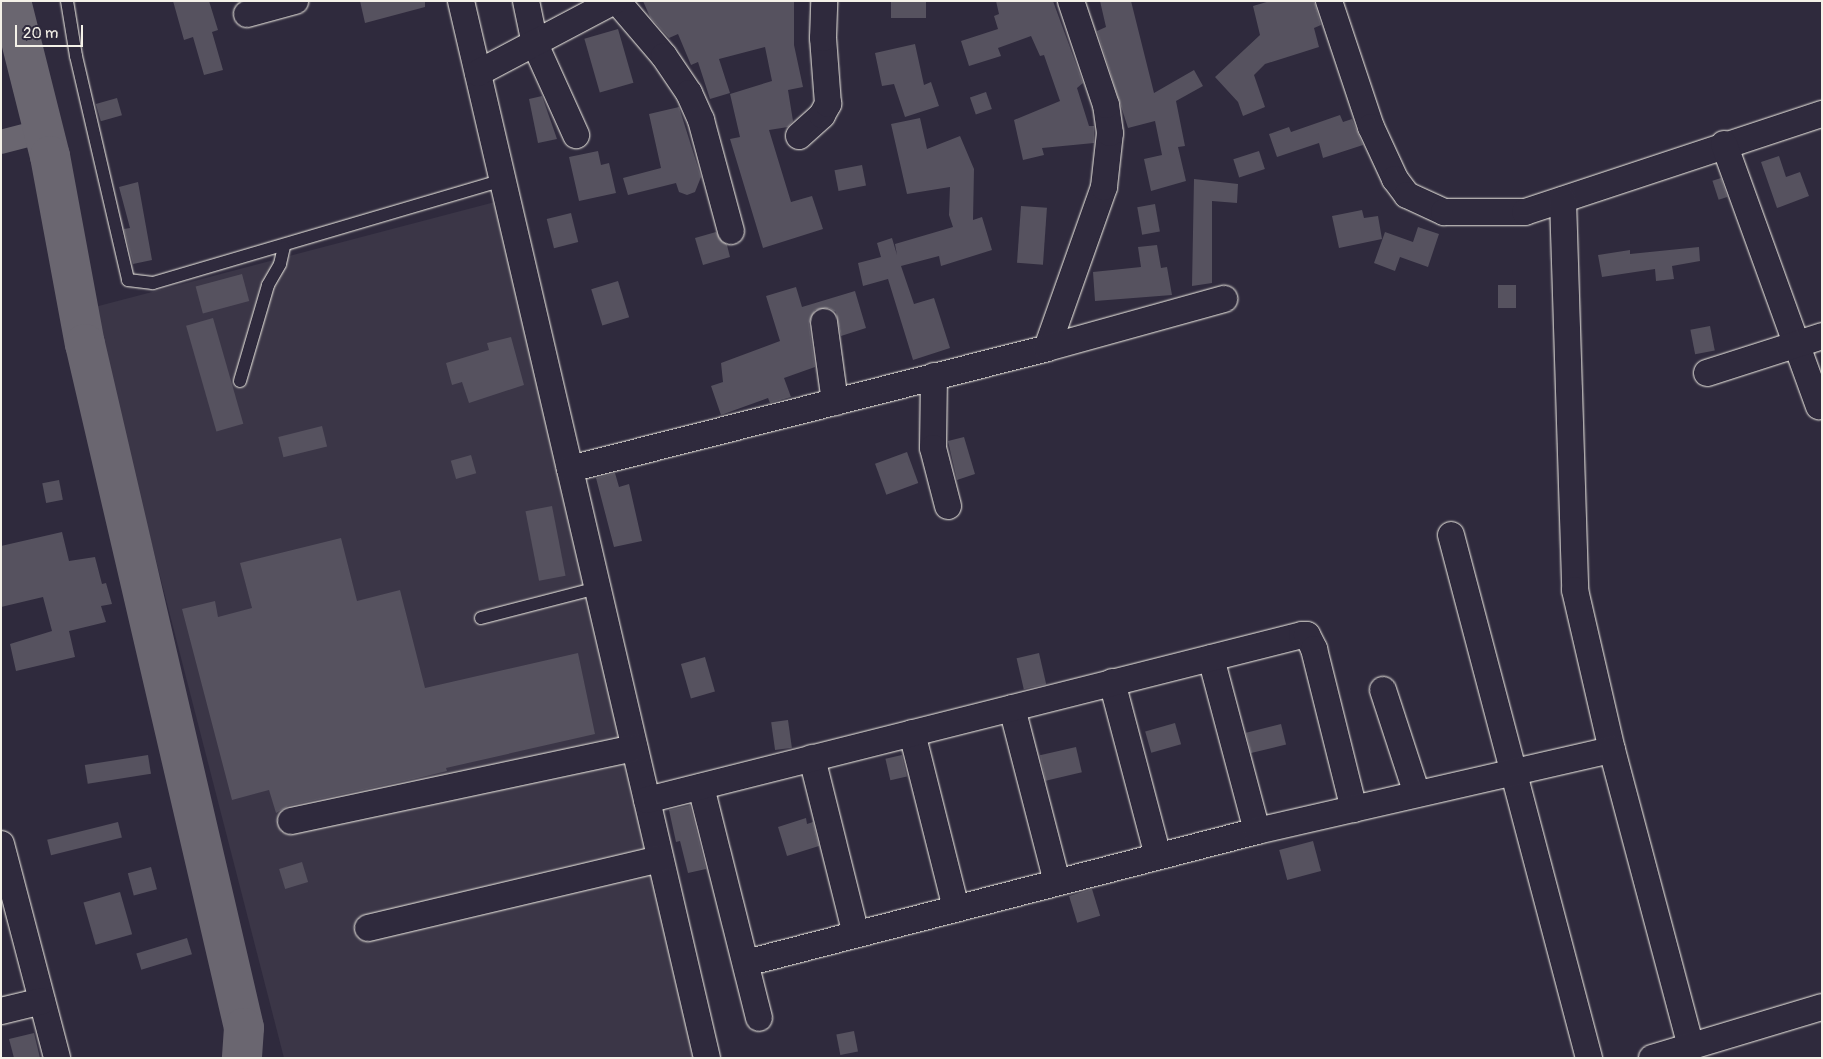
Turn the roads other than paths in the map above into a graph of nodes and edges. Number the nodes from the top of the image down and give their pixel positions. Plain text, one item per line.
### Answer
1 (67, 1) edge
2 (295, 1) edge
3 (461, 1) edge
4 (526, 1) edge
5 (615, 1) edge
6 (824, 1) edge
7 (1071, 1) edge
8 (1328, 1) edge
9 (247, 14) dead end
10 (535, 44) junction
11 (478, 73) junction
12 (1822, 114) edge
13 (576, 135) dead end
14 (799, 136) dead end
15 (1724, 144) junction
16 (503, 180) junction
17 (1563, 200) junction
18 (731, 231) dead end
19 (284, 247) junction
20 (1224, 299) dead end
21 (824, 322) dead end
22 (1822, 336) edge
23 (1797, 344) junction
24 (1047, 348) junction
25 (1708, 373) dead end
26 (934, 376) junction
27 (240, 381) dead end
28 (835, 402) junction
29 (1819, 406) dead end
30 (570, 469) junction
31 (948, 506) dead end
32 (1451, 535) dead end
33 (597, 588) junction
34 (481, 618) dead end
35 (1211, 658) junction
36 (1112, 682) junction
37 (1383, 690) dead end
38 (1012, 708) junction
39 (912, 733) junction
40 (634, 748) junction
41 (1612, 750) junction
42 (812, 758) junction
43 (1514, 772) junction
44 (701, 786) junction
45 (1417, 794) junction
46 (647, 800) junction
47 (1354, 809) junction
48 (291, 821) dead end
49 (1257, 831) junction
50 (1, 844) edge
51 (1158, 856) junction
52 (660, 860) junction
53 (1057, 882) junction
54 (956, 908) junction
55 (368, 928) dead end
56 (856, 934) junction
57 (746, 962) junction
58 (42, 1001) junction
59 (1822, 1007) edge
60 (1, 1010) edge
61 (760, 1018) dead end
62 (1691, 1046) junction
63 (57, 1058) edge
64 (707, 1058) edge
65 (1589, 1058) edge
66 (1652, 1058) edge

1 - 19 lane
2 - 9 street
3 - 11 street
4 - 10 street
5 - 10 street
5 - 18 street
6 - 14 street
7 - 24 street
8 - 17 street
10 - 11 street
10 - 13 street
11 - 16 street
12 - 15 street
15 - 17 street
15 - 23 street
16 - 19 lane
16 - 30 street
17 - 41 street
19 - 27 lane
20 - 24 street
21 - 28 street
22 - 23 street
23 - 25 street
23 - 29 street
24 - 26 street
26 - 28 street
26 - 31 street
28 - 30 street
30 - 33 street
32 - 43 street
33 - 34 lane
33 - 40 street
35 - 36 street
35 - 47 street
35 - 49 street
36 - 38 street
36 - 51 street
37 - 45 street
38 - 39 street
38 - 53 street
39 - 42 street
39 - 54 street
40 - 46 street
40 - 48 street
41 - 43 street
41 - 62 street
42 - 44 street
42 - 56 street
43 - 45 street
43 - 65 street
44 - 46 street
44 - 57 street
45 - 47 street
46 - 52 street
47 - 49 street
49 - 51 street
50 - 58 street
51 - 53 street
52 - 55 street
52 - 64 street
53 - 54 street
54 - 56 street
56 - 57 street
57 - 61 street
58 - 60 street
58 - 63 street
59 - 62 street
62 - 66 street

